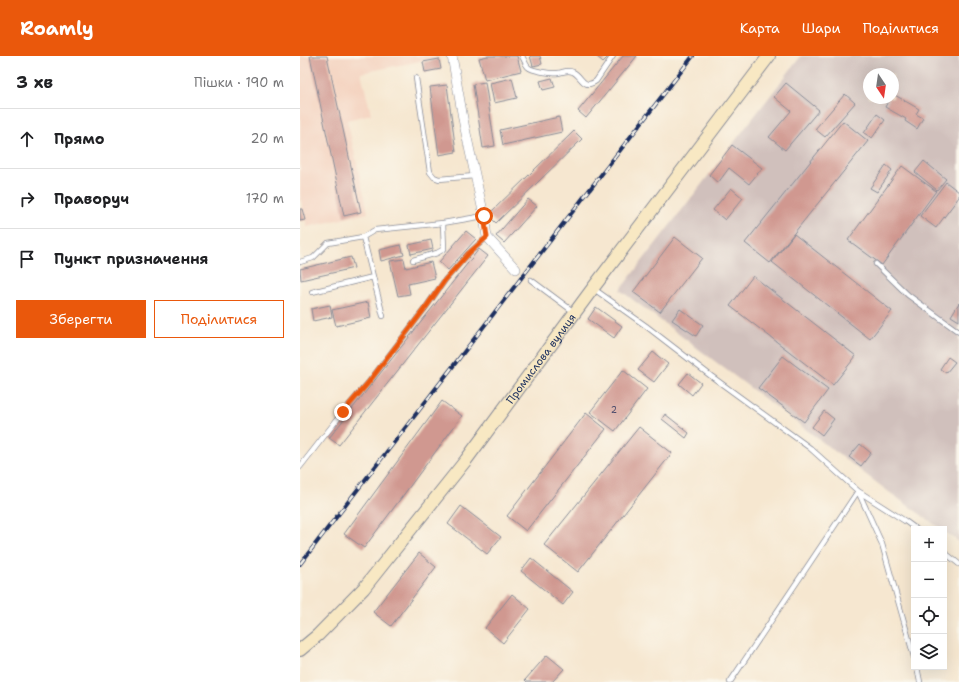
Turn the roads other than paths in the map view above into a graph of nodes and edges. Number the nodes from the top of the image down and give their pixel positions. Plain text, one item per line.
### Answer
1 (452, 56) edge
2 (522, 56) edge
3 (613, 56) edge
4 (769, 56) edge
5 (416, 78) dead end
6 (475, 176) junction
7 (484, 216) junction
8 (444, 222) junction
9 (487, 237) junction
10 (363, 238) junction
11 (413, 260) dead end
12 (300, 262) edge
13 (876, 264) dead end
14 (516, 269) dead end
15 (373, 277) junction
16 (531, 280) dead end
17 (593, 288) junction
18 (312, 292) dead end
19 (575, 313) junction
20 (383, 316) dead end
21 (959, 332) edge
22 (300, 467) edge
23 (858, 491) junction
24 (912, 526) edge
25 (947, 554) edge
26 (959, 564) edge
27 (911, 646) edge
28 (300, 650) edge
29 (918, 670) edge
30 (730, 682) edge
31 (920, 682) edge

1 - 6 street
2 - 3 lane
4 - 17 street, Промислова вулиця
5 - 6 lane
6 - 7 street
7 - 8 lane
7 - 9 street
8 - 10 lane
8 - 11 lane
9 - 14 street
9 - 22 lane
10 - 12 lane
10 - 15 lane
13 - 21 lane
15 - 18 lane
15 - 20 lane
16 - 19 lane
17 - 19 street, Промислова вулиця
17 - 23 lane
19 - 28 street, Промислова вулиця
23 - 24 lane
23 - 27 lane
23 - 30 lane
25 - 26 lane
29 - 31 lane

